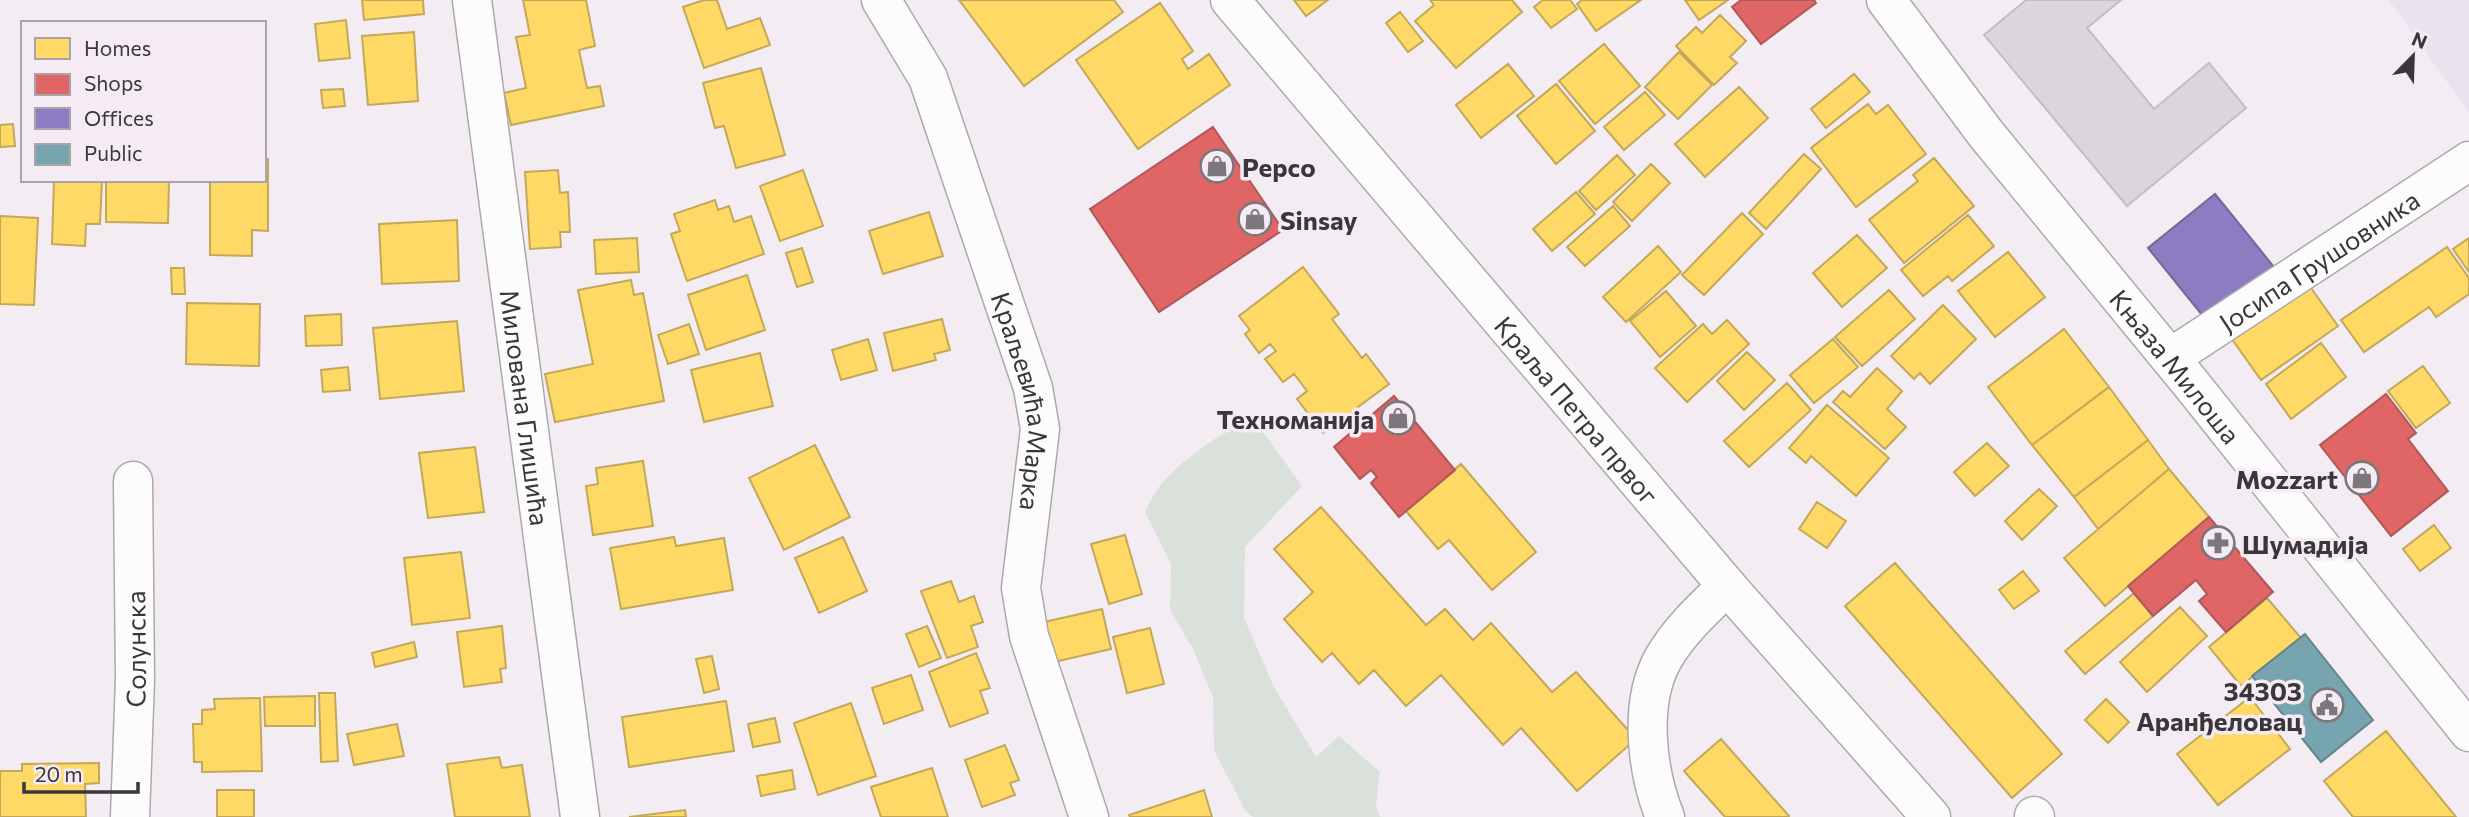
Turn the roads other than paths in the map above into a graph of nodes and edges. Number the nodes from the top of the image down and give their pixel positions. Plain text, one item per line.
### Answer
1 (472, 0) edge
2 (881, 0) edge
3 (1230, 0) edge
4 (1886, 0) edge
5 (2469, 161) edge
6 (2170, 358) junction
7 (133, 481) dead end
8 (1727, 586) junction
9 (2469, 732) edge
10 (130, 817) edge
11 (580, 817) edge
12 (1089, 817) edge
13 (1665, 817) edge
14 (1931, 817) edge

1 - 11 street, Милована Глишића
2 - 12 street, Краљевића Марка
3 - 8 street, Краља Петра првог
4 - 6 street, Књаза Милоша
5 - 6 street, Јосипа Грушовника
6 - 9 street, Књаза Милоша
7 - 10 street, Солунска
8 - 13 street
8 - 14 street, Краља Петра првог

